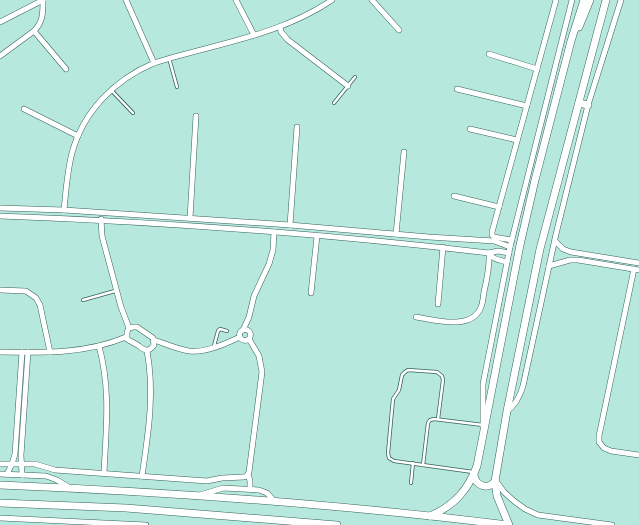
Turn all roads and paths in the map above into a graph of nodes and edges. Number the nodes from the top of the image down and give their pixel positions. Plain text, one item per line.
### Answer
1 (43, 0) edge
2 (126, 0) edge
3 (236, 0) edge
4 (332, 0) edge
5 (372, 0) edge
6 (556, 0) edge
7 (572, 0) edge
8 (584, 0) edge
9 (590, 0) edge
10 (606, 0) edge
11 (621, 0) edge
12 (0, 22) edge
13 (280, 27) junction
14 (399, 30) dead end
15 (34, 31) junction
16 (254, 35) junction
17 (571, 41) junction
18 (1, 53) edge
19 (489, 54) dead end
20 (169, 58) junction
21 (154, 64) junction
22 (66, 69) dead end
23 (537, 69) junction
24 (355, 77) dead end
25 (348, 86) junction
26 (177, 87) dead end
27 (111, 89) junction
28 (457, 89) dead end
29 (334, 103) dead end
30 (579, 103) junction
31 (588, 105) junction
32 (527, 106) junction
33 (24, 109) dead end
34 (133, 113) dead end
35 (196, 116) dead end
36 (297, 127) dead end
37 (470, 129) dead end
38 (78, 136) junction
39 (517, 140) junction
40 (404, 152) dead end
41 (527, 178) junction
42 (535, 180) junction
43 (454, 196) dead end
44 (499, 207) junction
45 (0, 208) edge
46 (64, 210) junction
47 (0, 216) edge
48 (190, 218) junction
49 (101, 219) junction
50 (290, 225) junction
51 (274, 232) junction
52 (396, 234) junction
53 (316, 236) junction
54 (512, 240) junction
55 (554, 241) junction
56 (443, 247) junction
57 (510, 250) junction
58 (489, 253) junction
59 (507, 262) junction
60 (639, 263) edge
61 (549, 266) junction
62 (637, 270) edge
63 (0, 290) edge
64 (117, 290) junction
65 (311, 293) dead end
66 (82, 300) dead end
67 (438, 304) dead end
68 (249, 317) junction
69 (416, 317) dead end
70 (130, 328) junction
71 (243, 330) junction
72 (227, 331) dead end
73 (250, 333) junction
74 (126, 337) junction
75 (240, 338) junction
76 (249, 339) junction
77 (154, 340) junction
78 (100, 346) junction
79 (214, 347) junction
80 (147, 351) junction
81 (0, 352) edge
82 (25, 352) junction
83 (50, 352) junction
84 (507, 410) junction
85 (438, 419) junction
86 (482, 425) junction
87 (483, 439) junction
88 (14, 454) junction
89 (21, 454) junction
90 (639, 455) edge
91 (0, 464) edge
92 (12, 464) junction
93 (21, 464) junction
94 (413, 464) junction
95 (423, 465) junction
96 (104, 473) junction
97 (0, 474) edge
98 (7, 474) junction
99 (474, 474) junction
100 (22, 475) junction
101 (142, 476) junction
102 (246, 476) junction
103 (495, 480) junction
104 (411, 483) dead end
105 (0, 485) edge
106 (70, 488) junction
107 (242, 489) junction
108 (250, 489) junction
109 (197, 497) junction
110 (276, 502) junction
111 (0, 503) edge
112 (430, 516) junction
113 (0, 518) edge
114 (21, 522) edge
115 (119, 524) edge
116 (139, 525) edge
117 (146, 525) edge
118 (337, 525) edge
119 (508, 525) edge
120 (612, 525) edge

1 - 12 street
1 - 15 street
2 - 21 street
3 - 16 street
4 - 13 street
5 - 14 street
6 - 23 street
7 - 41 street
8 - 17 main road
9 - 17 main road
10 - 30 main road
11 - 31 street
13 - 16 street
13 - 25 street
15 - 18 street
15 - 22 street
16 - 20 street
17 - 42 main road
19 - 23 street
20 - 21 street
20 - 26 lane
21 - 27 street
23 - 32 street
24 - 25 lane
25 - 29 lane
27 - 34 lane
27 - 38 street
28 - 32 street
30 - 31 main road
30 - 84 main road
31 - 55 street
32 - 39 street
33 - 38 street
35 - 48 street
36 - 50 street
37 - 39 street
38 - 46 street
39 - 44 street
40 - 52 street
41 - 42 main road
41 - 54 street
42 - 87 main road
43 - 44 street
44 - 54 street
45 - 46 street
46 - 48 street
47 - 49 street
48 - 50 street
49 - 51 street
49 - 64 street
50 - 52 street
51 - 53 street
51 - 68 street
52 - 57 street
53 - 56 street
53 - 65 street
54 - 57 street
55 - 60 street
55 - 61 street
56 - 58 street
56 - 67 street
57 - 58 street
57 - 59 street
58 - 59 street
58 - 69 street
59 - 86 street
61 - 62 street
61 - 84 street
62 - 90 street
63 - 83 street
64 - 66 lane
64 - 70 street
68 - 71 street
68 - 73 street
70 - 74 street
70 - 77 street
71 - 73 street
71 - 75 street
72 - 79 lane
73 - 76 street
74 - 78 street
74 - 80 street
75 - 76 street
75 - 79 street
76 - 102 street
77 - 79 street
77 - 80 street
78 - 83 street
78 - 96 street
80 - 101 street
81 - 82 street
82 - 83 street
82 - 88 street
82 - 89 street
84 - 103 main road
85 - 86 lane
85 - 94 lane
85 - 95 lane
86 - 87 street
87 - 99 main road
88 - 89 street
88 - 92 street
89 - 93 street
91 - 92 street
92 - 93 street
92 - 98 street
93 - 96 street
93 - 100 street
94 - 95 lane
94 - 104 lane
95 - 99 lane
96 - 101 street
97 - 98 street
98 - 100 street
99 - 103 main road
99 - 112 main road
100 - 106 street
101 - 102 street
102 - 107 street
102 - 108 street
103 - 119 main road
103 - 120 street
105 - 106 main road
106 - 109 main road
107 - 108 street
107 - 109 street
108 - 110 street
109 - 110 main road
110 - 112 main road
111 - 118 main road
112 - 119 main road
113 - 114 street
114 - 115 street
115 - 116 street
116 - 117 street

